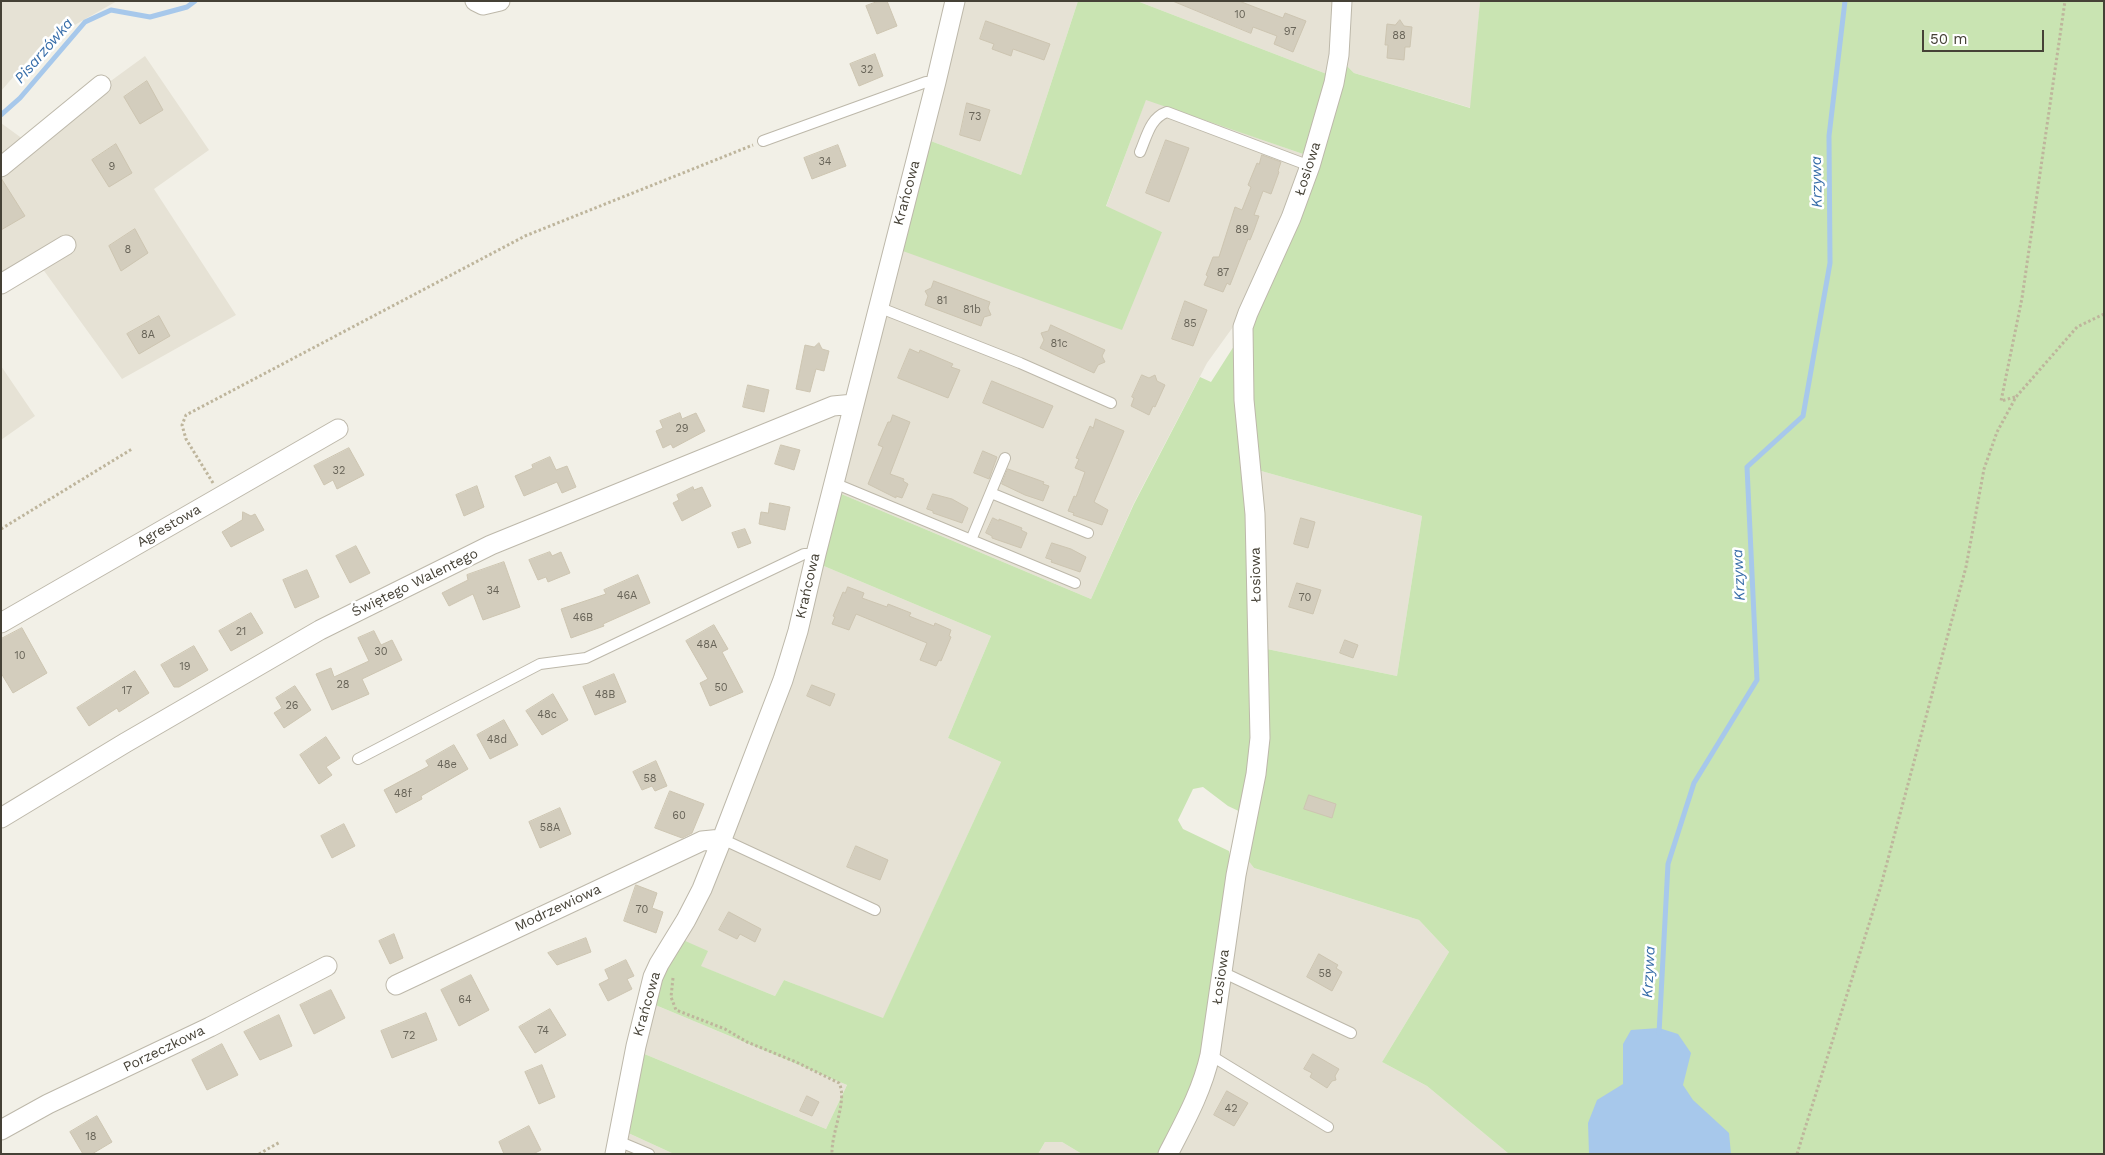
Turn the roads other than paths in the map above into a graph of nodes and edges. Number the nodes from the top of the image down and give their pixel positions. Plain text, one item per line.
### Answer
1 (475, 1) edge
2 (500, 1) edge
3 (955, 1) edge
4 (1342, 1) edge
5 (936, 82) junction
6 (101, 85) dead end
7 (763, 141) road end
8 (1140, 152) dead end
9 (1310, 166) junction
10 (1, 167) edge
11 (66, 245) dead end
12 (1, 284) edge
13 (878, 307) junction
14 (1110, 403) dead end
15 (854, 404) junction
16 (338, 429) dead end
17 (1005, 458) dead end
18 (834, 483) junction
19 (991, 493) junction
20 (1088, 533) dead end
21 (971, 540) junction
22 (816, 554) junction
23 (1075, 583) dead end
24 (1, 623) edge
25 (358, 759) dead end
26 (1, 818) edge
27 (722, 839) junction
28 (875, 910) dead end
29 (327, 966) dead end
30 (1222, 972) junction
31 (396, 986) dead end
32 (1351, 1033) dead end
33 (1210, 1056) junction
34 (1328, 1127) dead end
35 (1, 1130) edge
36 (616, 1147) edge
37 (649, 1154) edge
38 (1168, 1154) edge

1 - 2 street
3 - 5 street, Krańcowa
4 - 9 street, Łosiowa
5 - 7 lane
5 - 13 street, Krańcowa
6 - 10 street
8 - 9 lane
9 - 30 street, Łosiowa
11 - 12 street
13 - 14 lane
13 - 15 street, Krańcowa
15 - 18 street, Krańcowa
15 - 26 street, Świętego Walentego
16 - 24 street, Agrestowa
17 - 19 lane
18 - 21 lane
18 - 22 street, Krańcowa
19 - 20 lane
19 - 21 lane
21 - 23 lane
22 - 25 lane
22 - 27 street, Krańcowa
27 - 28 lane
27 - 31 street, Modrzewiowa
27 - 36 street, Krańcowa
29 - 35 street, Porzeczkowa
30 - 32 lane
30 - 33 street, Łosiowa
33 - 34 lane
33 - 38 street, Łosiowa
36 - 37 lane

